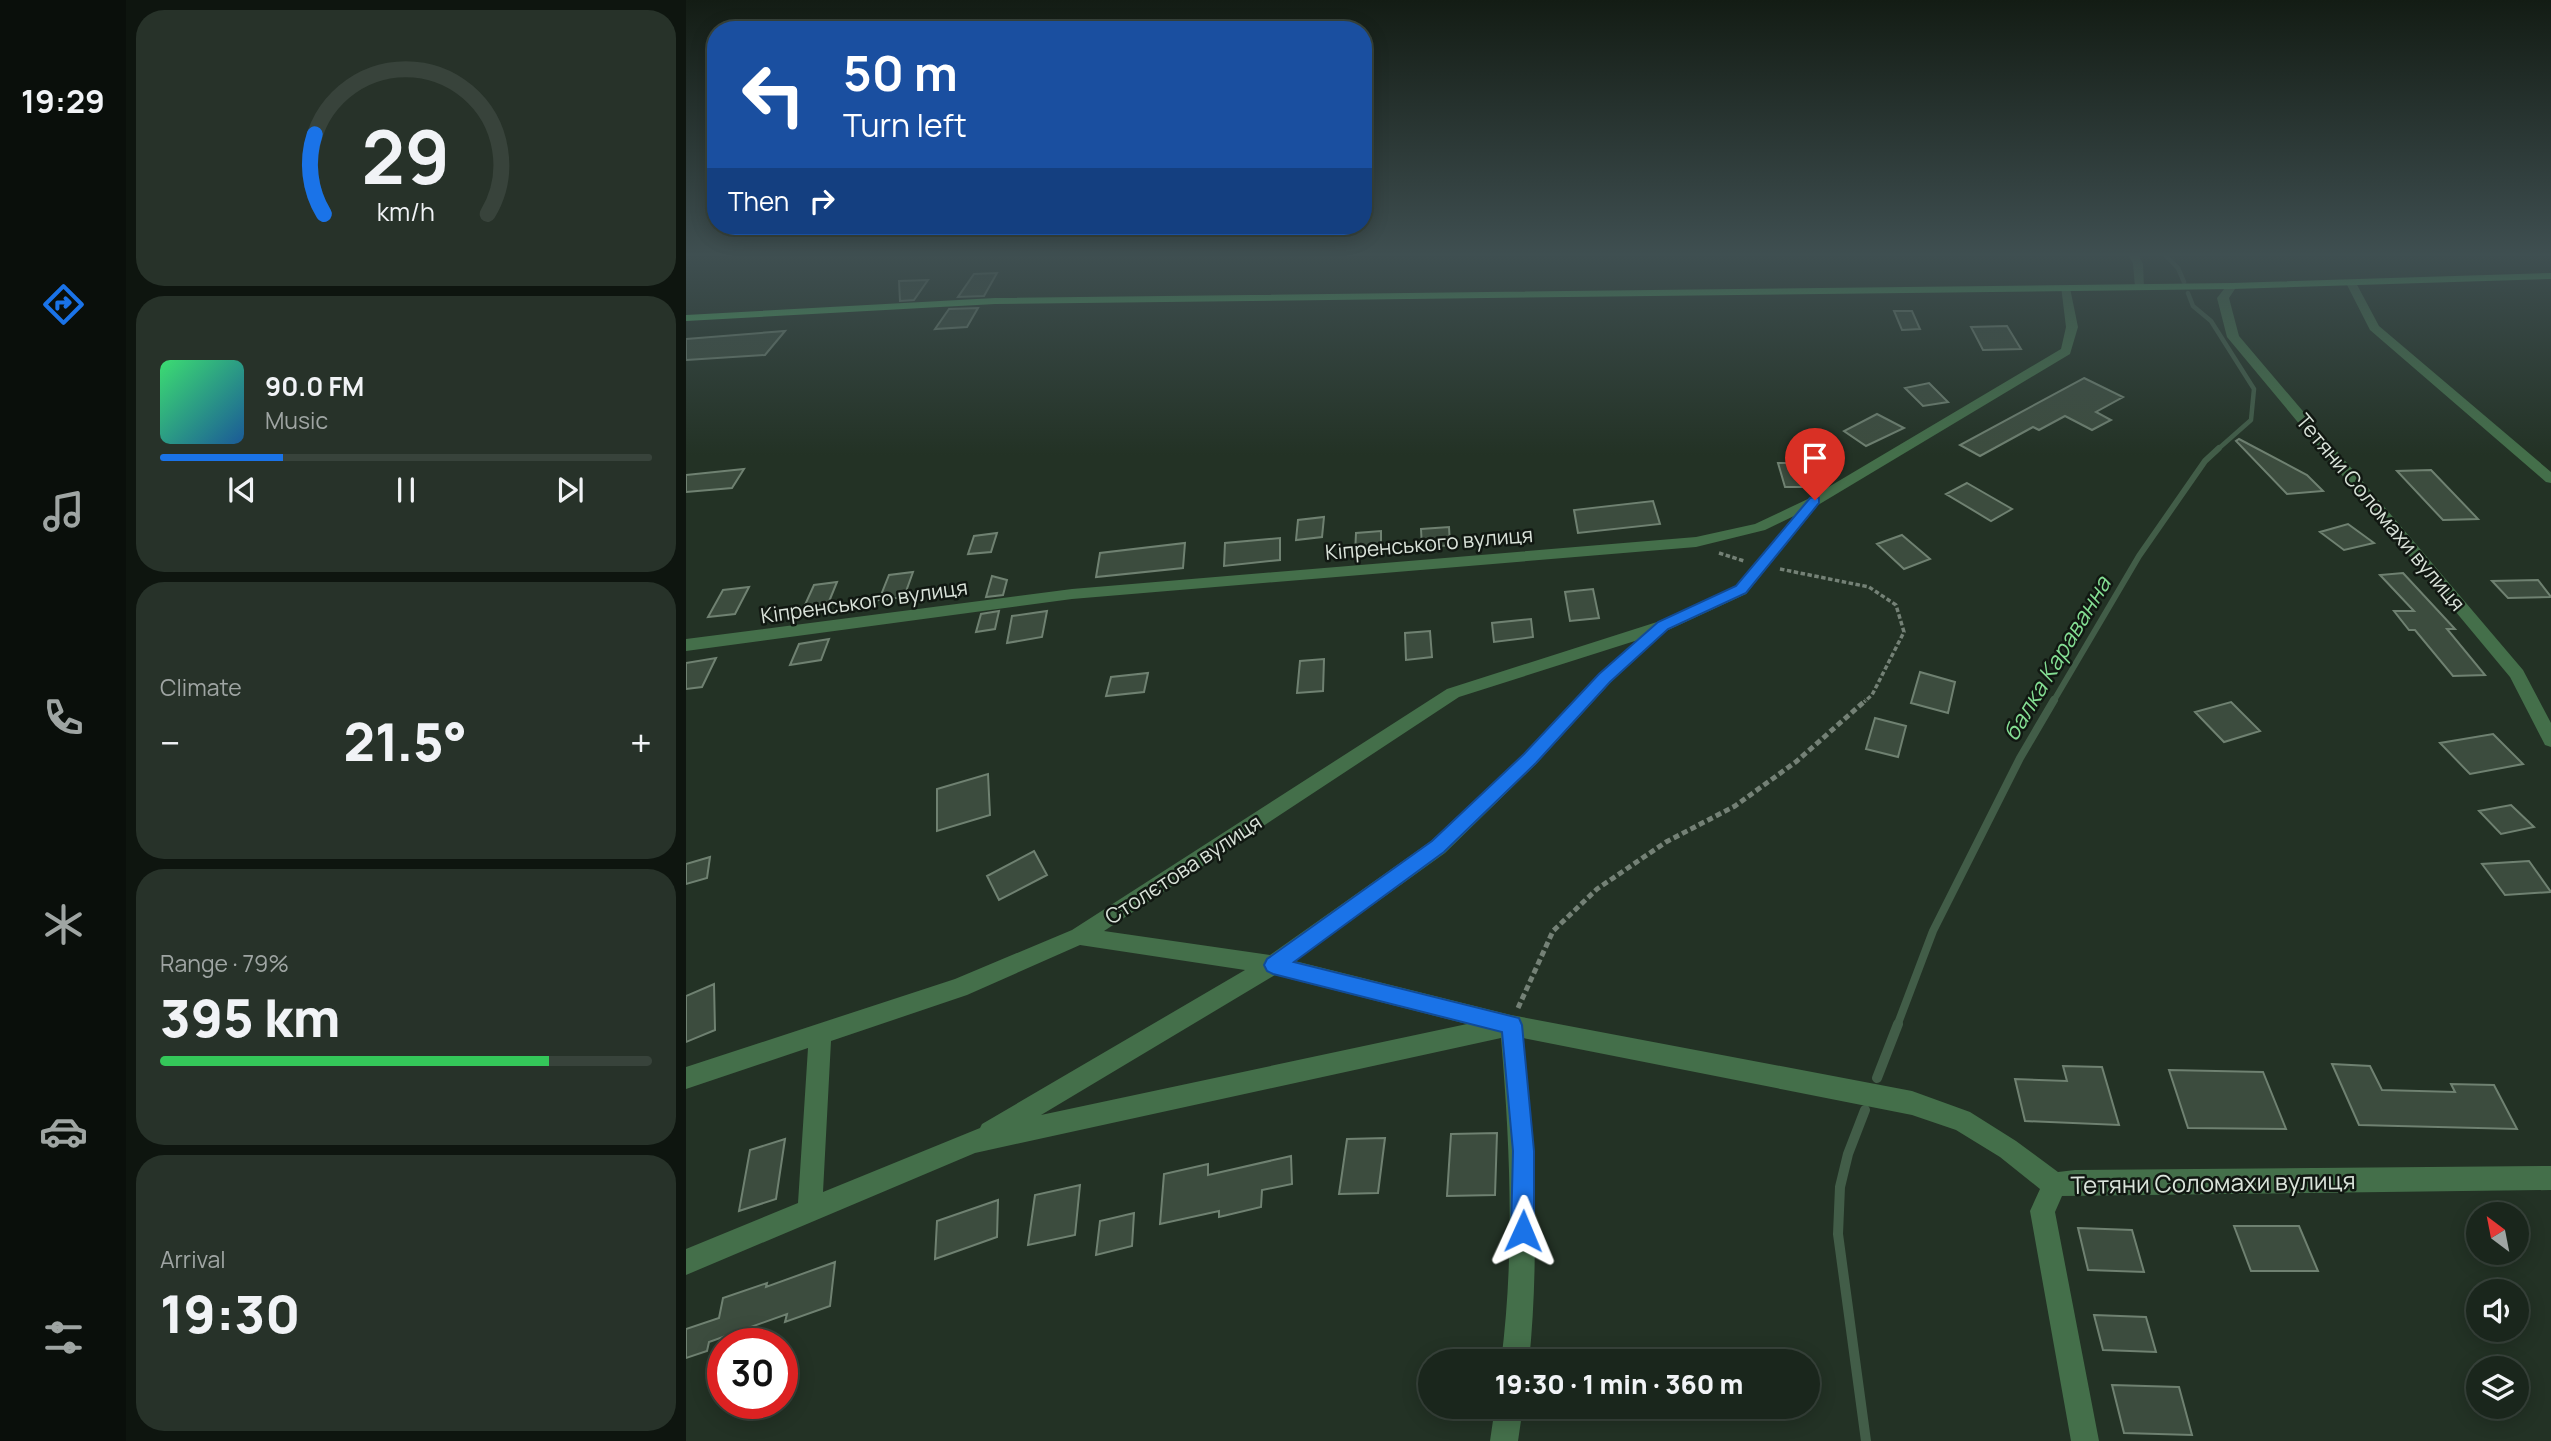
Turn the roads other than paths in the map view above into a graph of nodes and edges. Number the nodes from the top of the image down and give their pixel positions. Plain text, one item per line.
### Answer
1 (2071, 321) edge
2 (2229, 321) edge
3 (2371, 321) edge
4 (2551, 479) edge
5 (1815, 500) junction
6 (1663, 626) junction
7 (686, 645) edge
8 (2551, 740) edge
9 (1079, 936) junction
10 (1273, 965) junction
11 (1511, 1025) junction
12 (820, 1034) junction
13 (686, 1078) edge
14 (975, 1141) junction
15 (2551, 1178) edge
16 (2055, 1185) junction
17 (810, 1210) junction
18 (686, 1262) edge
19 (1517, 1349) edge
20 (1507, 1419) edge
21 (1504, 1441) edge
22 (2085, 1441) edge

1 - 5 street, Кіпренського вулиця
2 - 8 street, Тетяни Соломахи вулиця
3 - 4 street
5 - 6 street, Столєтова вулиця
5 - 7 street, Кіпренського вулиця
6 - 9 street, Столєтова вулиця
6 - 10 street, Столєтова вулиця
9 - 10 street
9 - 12 street, Столєтова вулиця
10 - 11 street
10 - 14 street, Столєтова вулиця
11 - 14 street, Столєтова вулиця
11 - 16 street
11 - 19 street
12 - 13 street, Столєтова вулиця
12 - 17 street
14 - 17 street, Столєтова вулиця
15 - 16 street, Тетяни Соломахи вулиця
16 - 22 street, Тетяни Соломахи вулиця
17 - 18 street, Столєтова вулиця
20 - 21 street

